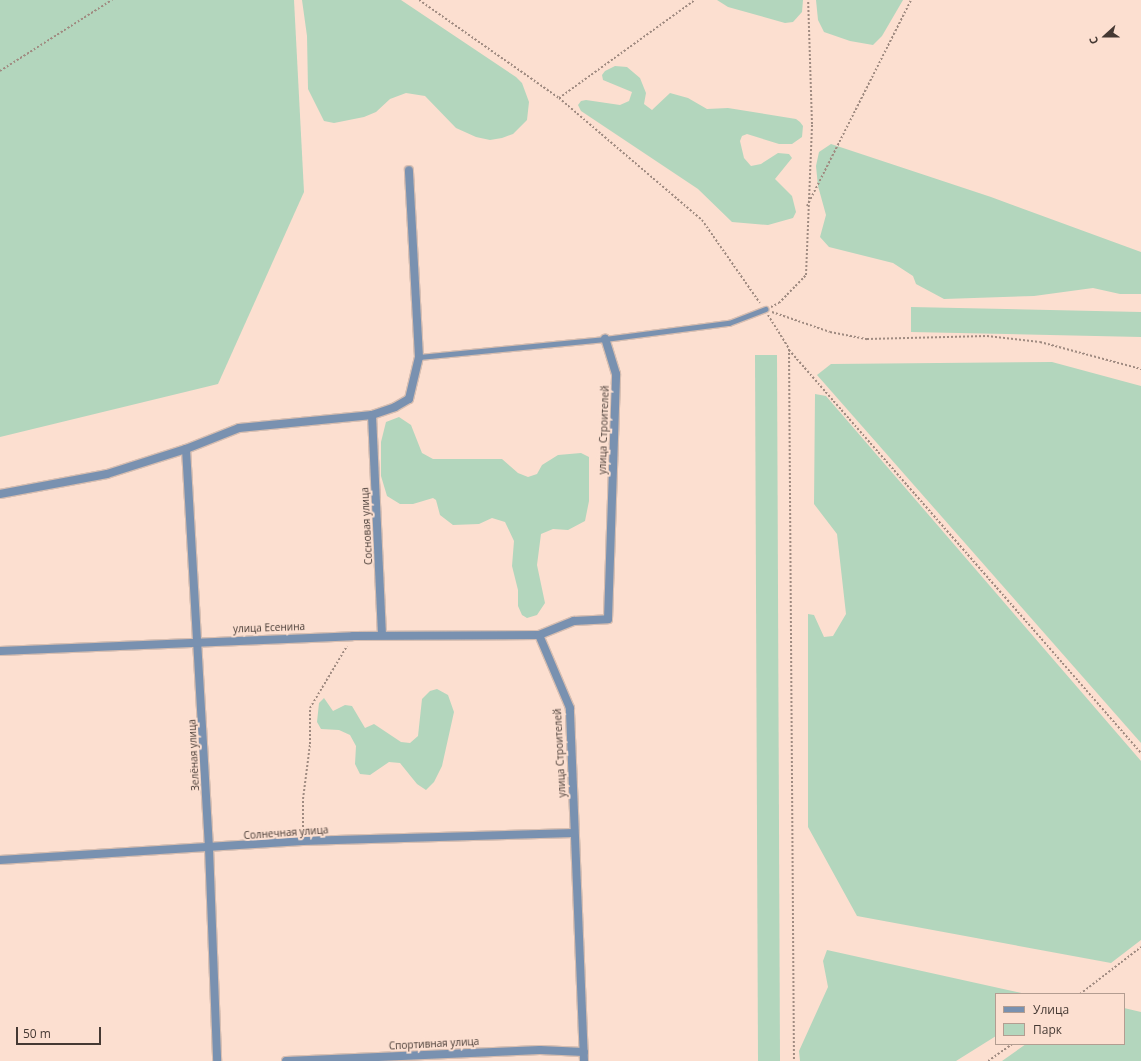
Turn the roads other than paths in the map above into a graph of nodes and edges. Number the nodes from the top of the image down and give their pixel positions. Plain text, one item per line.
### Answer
1 (409, 170) dead end
2 (765, 309) road end
3 (605, 339) junction
4 (419, 357) junction
5 (372, 415) junction
6 (186, 449) junction
7 (0, 494) edge
8 (382, 635) junction
9 (539, 635) junction
10 (198, 641) junction
11 (0, 651) edge
12 (574, 833) junction
13 (209, 848) junction
14 (0, 860) edge
15 (584, 1052) junction
16 (217, 1061) edge
17 (286, 1061) edge
18 (584, 1061) edge

1 - 4 street
2 - 3 lane
3 - 4 lane
3 - 9 street, улица Строителей
4 - 5 street
5 - 6 street
5 - 8 street, Сосновая улица
6 - 7 street
6 - 10 street, Зелёная улица
8 - 9 street, улица Есенина
8 - 10 street, улица Есенина
9 - 12 street, улица Строителей
10 - 11 street, улица Есенина
10 - 13 street, Зелёная улица
12 - 13 street, Солнечная улица
12 - 15 street, улица Строителей
13 - 14 street, Солнечная улица
13 - 16 street, Зелёная улица
15 - 17 street, Спортивная улица
15 - 18 street, улица Строителей

